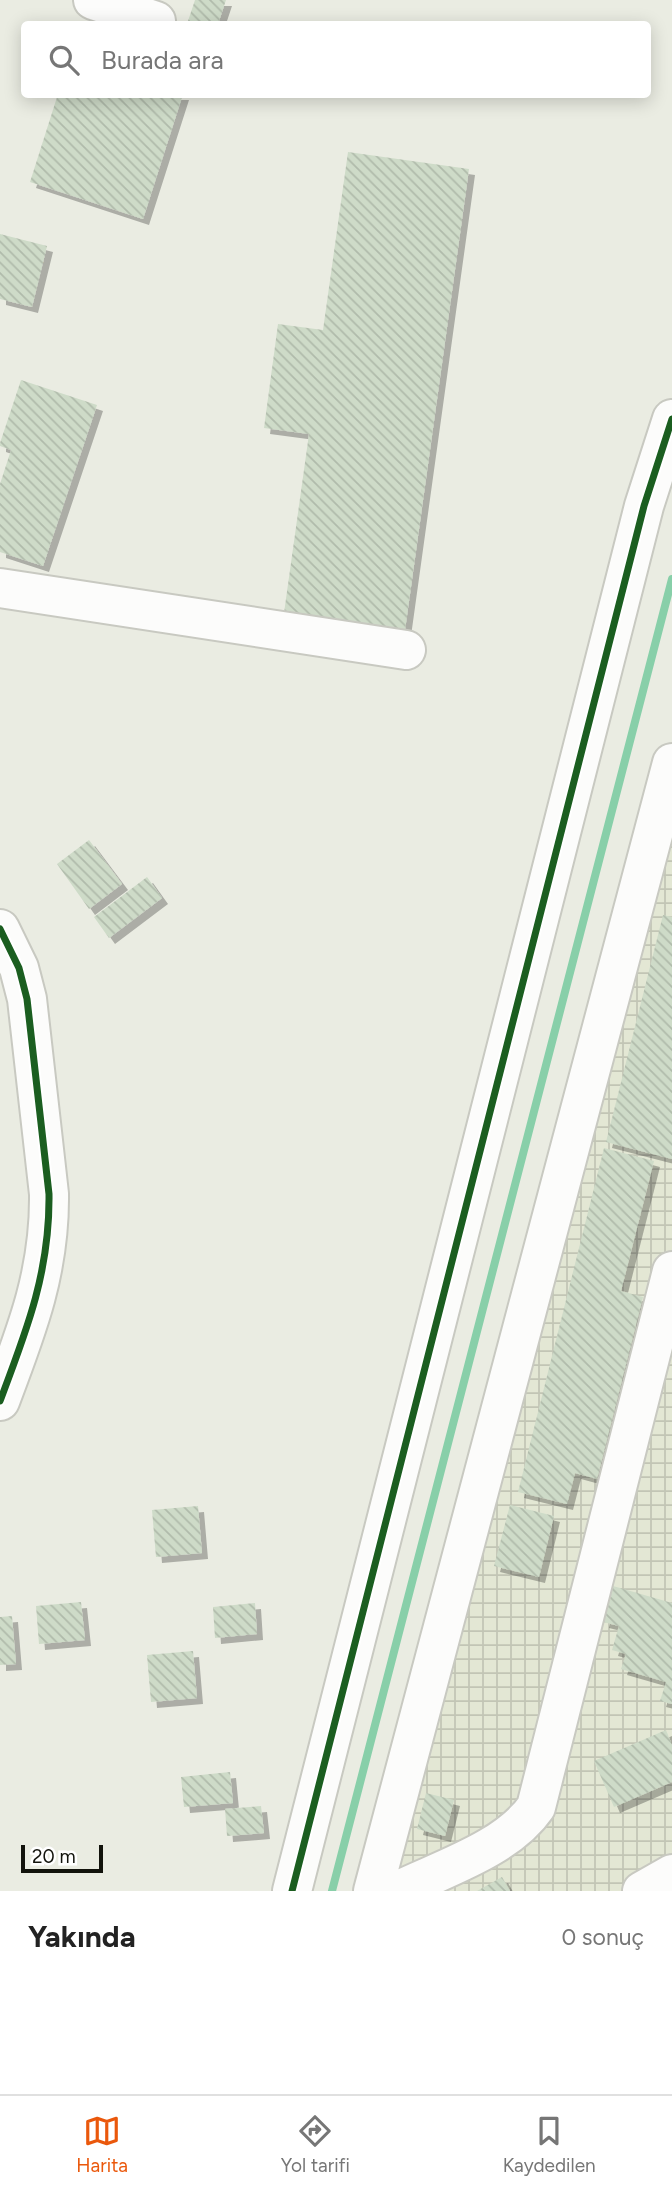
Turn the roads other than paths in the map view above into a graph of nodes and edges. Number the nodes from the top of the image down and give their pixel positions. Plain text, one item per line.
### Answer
1 (93, 0) edge
2 (153, 21) edge
3 (672, 419) edge
4 (0, 588) edge
5 (407, 650) dead end
6 (672, 763) edge
7 (0, 929) edge
8 (672, 1272) edge
9 (0, 1401) edge
10 (672, 1874) edge
11 (292, 1891) edge
12 (373, 1891) edge
13 (397, 1891) edge
14 (642, 1891) edge

1 - 2 street
3 - 11 street
4 - 5 street
6 - 12 street
7 - 9 street
8 - 13 street
10 - 14 street

